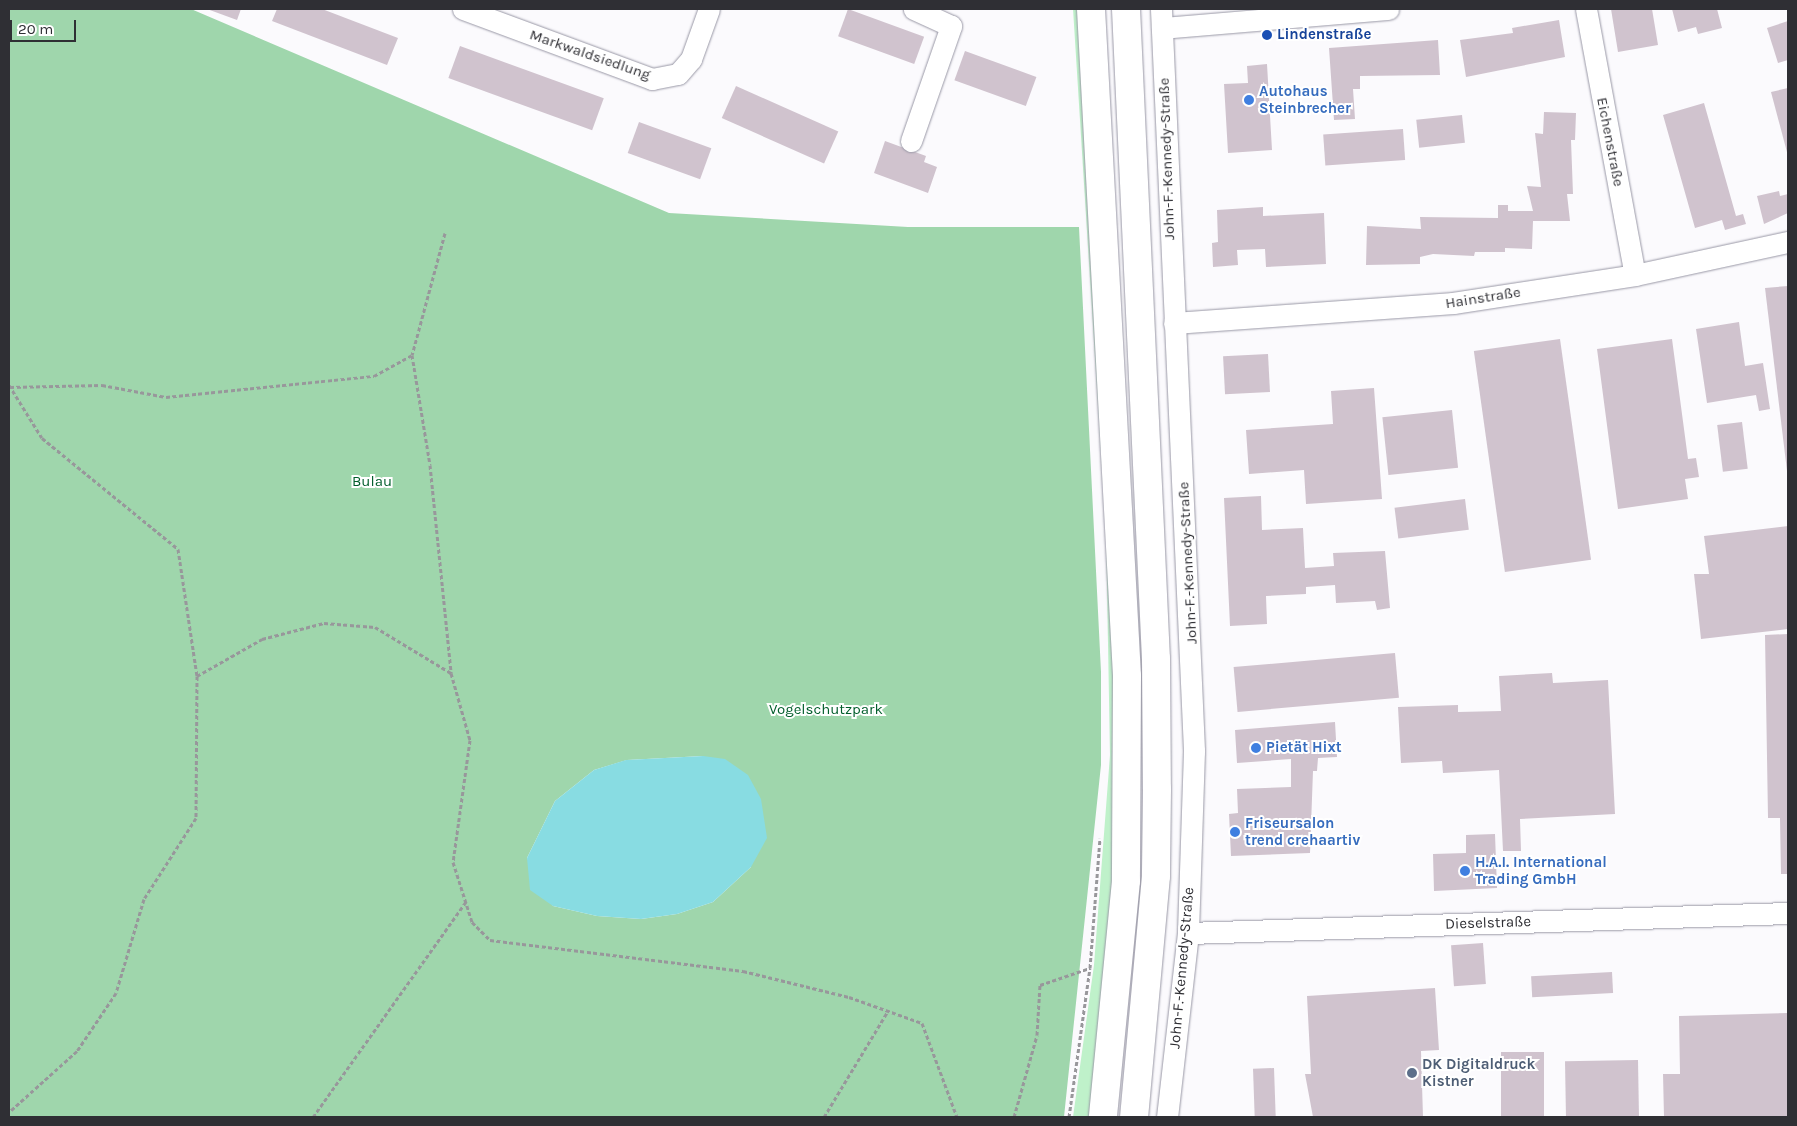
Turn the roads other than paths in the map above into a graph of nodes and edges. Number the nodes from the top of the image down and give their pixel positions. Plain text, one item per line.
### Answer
1 (463, 9) edge
2 (709, 9) edge
3 (914, 9) edge
4 (1091, 9) edge
5 (1126, 9) edge
6 (1388, 9) edge
7 (1586, 9) edge
8 (1161, 19) edge
9 (911, 141) dead end
10 (1788, 242) edge
11 (1635, 274) junction
12 (1174, 323) junction
13 (1788, 913) edge
14 (1188, 932) junction
15 (1103, 1117) edge
16 (1134, 1117) edge
17 (1167, 1117) edge

1 - 2 street, Markwaldsiedlung
3 - 9 street
4 - 15 main road
5 - 16 main road
6 - 8 street
7 - 11 street, Eichenstraße
8 - 12 street, John-F.-Kennedy-Straße
10 - 11 street, Hainstraße
11 - 12 street, Hainstraße
12 - 14 street, John-F.-Kennedy-Straße
13 - 14 street, Dieselstraße
14 - 17 street, John-F.-Kennedy-Straße

